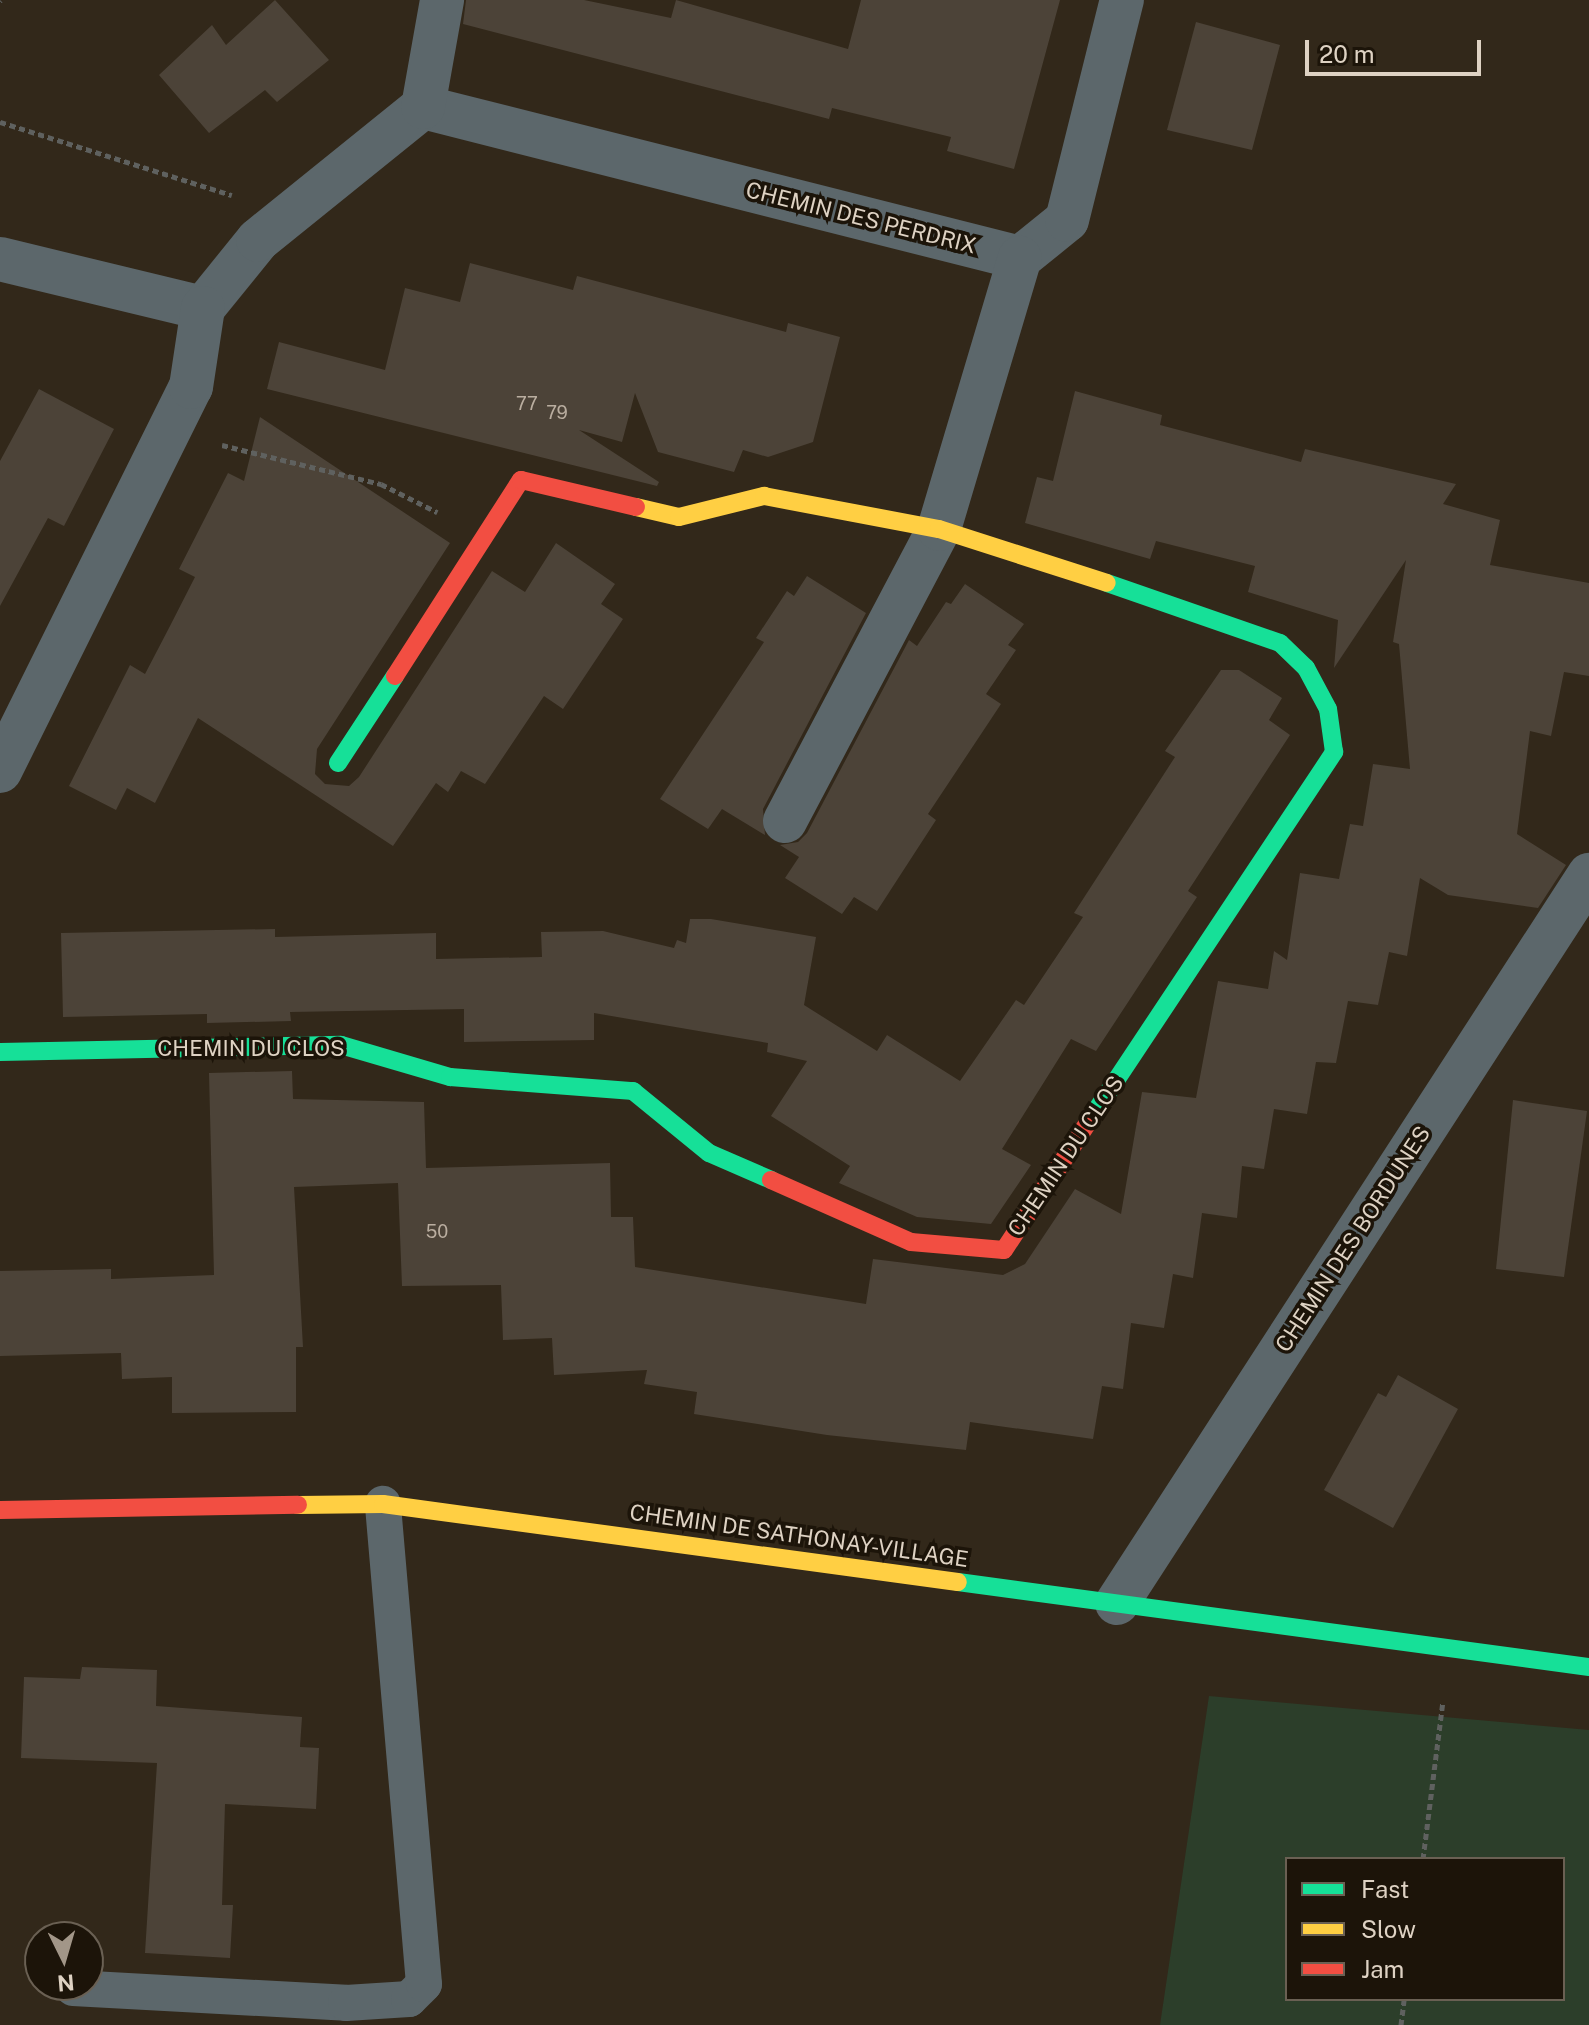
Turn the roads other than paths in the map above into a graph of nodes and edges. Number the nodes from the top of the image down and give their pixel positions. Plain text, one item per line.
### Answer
1 (442, 0) edge
2 (1122, 0) edge
3 (423, 107) junction
4 (1020, 258) junction
5 (0, 259) edge
6 (203, 308) junction
7 (939, 529) junction
8 (338, 763) dead end
9 (0, 771) edge
10 (785, 821) dead end
11 (1589, 875) edge
12 (0, 1052) edge
13 (383, 1504) junction
14 (0, 1510) edge
15 (1117, 1603) junction
16 (1589, 1667) edge
17 (104, 1990) edge

1 - 3 street
2 - 4 street
3 - 4 street, CHEMIN DES PERDRIX
3 - 6 street
4 - 7 street
5 - 6 street
6 - 9 street
7 - 8 street, CHEMIN DU CLOS
7 - 10 street
7 - 12 street, CHEMIN DU CLOS
11 - 15 street, CHEMIN DES BORDUNES
13 - 14 street, CHEMIN DE SATHONAY-VILLAGE
13 - 15 street, CHEMIN DE SATHONAY-VILLAGE
13 - 17 lane
15 - 16 street, CHEMIN DE SATHONAY-VILLAGE

